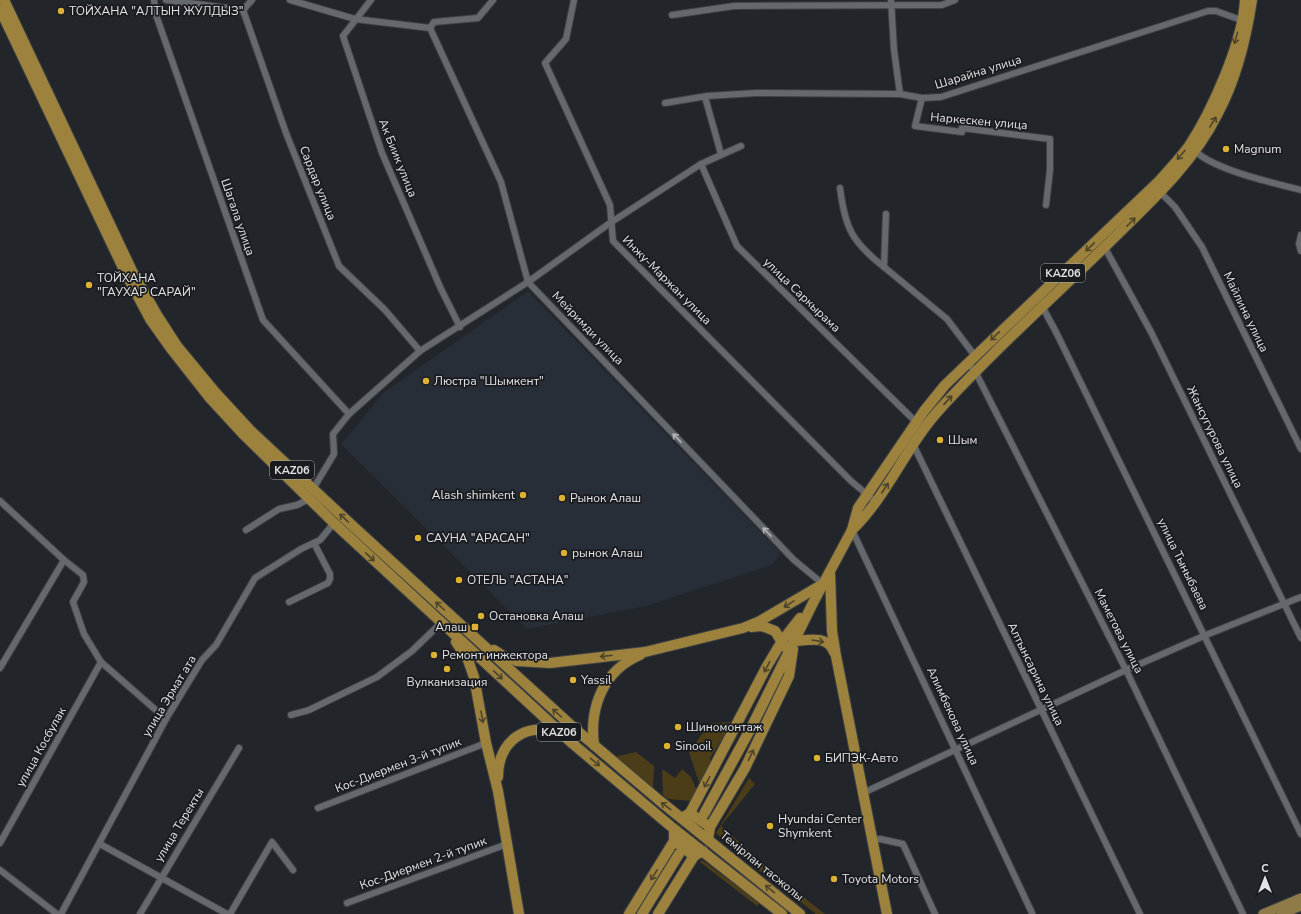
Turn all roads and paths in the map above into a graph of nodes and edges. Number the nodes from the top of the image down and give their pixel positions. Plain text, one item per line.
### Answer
1 (4, 0) edge
2 (154, 0) edge
3 (166, 0) edge
4 (252, 0) edge
5 (290, 0) edge
6 (371, 0) edge
7 (493, 0) edge
8 (574, 0) edge
9 (955, 0) edge
10 (1245, 0) edge
11 (1252, 0) edge
12 (891, 3) edge
13 (0, 9) edge
14 (243, 10) junction
15 (672, 15) dead end
16 (355, 19) junction
17 (1241, 20) junction
18 (430, 28) junction
19 (900, 94) junction
20 (705, 97) junction
21 (922, 98) junction
22 (665, 103) dead end
23 (741, 146) dead end
24 (1195, 151) junction
25 (721, 154) junction
26 (701, 164) junction
27 (840, 188) dead end
28 (1301, 190) edge
29 (1160, 192) junction
30 (1046, 205) dead end
31 (886, 214) dead end
32 (610, 223) junction
33 (1301, 235) edge
34 (1105, 248) junction
35 (1301, 251) edge
36 (884, 267) junction
37 (528, 282) junction
38 (1042, 306) junction
39 (460, 327) junction
40 (420, 351) junction
41 (975, 356) junction
42 (968, 363) junction
43 (975, 371) junction
44 (349, 414) junction
45 (916, 422) junction
46 (913, 444) junction
47 (1301, 449) edge
48 (311, 494) junction
49 (866, 496) junction
50 (0, 502) edge
51 (876, 502) junction
52 (334, 523) junction
53 (246, 530) dead end
54 (852, 530) junction
55 (314, 543) junction
56 (64, 560) junction
57 (830, 572) junction
58 (823, 584) junction
59 (1301, 597) edge
60 (814, 601) junction
61 (289, 602) dead end
62 (1284, 603) junction
63 (445, 626) junction
64 (464, 628) junction
65 (744, 628) junction
66 (1206, 635) junction
67 (1301, 638) edge
68 (782, 641) junction
69 (794, 641) junction
70 (645, 652) junction
71 (787, 653) junction
72 (836, 656) junction
73 (101, 662) junction
74 (0, 668) edge
75 (1126, 670) junction
76 (1042, 710) junction
77 (291, 715) dead end
78 (166, 719) junction
79 (563, 735) junction
80 (486, 743) junction
81 (594, 745) junction
82 (239, 748) dead end
83 (956, 748) junction
84 (498, 791) junction
85 (863, 793) junction
86 (318, 808) dead end
87 (704, 814) dead end
88 (686, 815) junction
89 (710, 827) junction
90 (674, 829) junction
91 (1301, 834) edge
92 (708, 839) junction
93 (872, 840) junction
94 (674, 841) junction
95 (0, 844) edge
96 (100, 844) junction
97 (507, 844) junction
98 (679, 854) dead end
99 (698, 854) junction
100 (0, 870) edge
101 (293, 870) dead end
102 (160, 878) junction
103 (1301, 898) edge
104 (347, 903) dead end
105 (1301, 906) edge
106 (1032, 913) edge
107 (1287, 913) edge
108 (57, 914) edge
109 (62, 914) edge
110 (140, 914) edge
111 (227, 914) edge
112 (230, 914) edge
113 (519, 914) edge
114 (629, 914) edge
115 (642, 914) edge
116 (658, 914) edge
117 (782, 914) edge
118 (800, 914) edge
119 (887, 914) edge
120 (935, 914) edge
121 (1140, 914) edge
122 (1243, 914) edge
123 (1263, 914) edge

1 - 48 highway, KАZ06
2 - 44 street, Шагала улица
3 - 14 street
4 - 14 street
5 - 16 street
6 - 16 street, Ак Биик улица
7 - 18 street
8 - 32 street, Инжу-Маржан улица
9 - 12 street
10 - 17 highway, KАZ06
24 -> 11 highway, KАZ06
12 - 15 street
12 - 19 street
13 - 48 highway, KАZ06
14 - 40 street, Сардар улица
16 - 18 street
16 - 39 street, Ак Биик улица
17 - 21 street, Шарайна улица
17 -> 41 highway, KАZ06
18 - 37 street, Мейримди улица
19 - 20 street, Шарайна улица
19 - 21 street, Шарайна улица
20 - 22 street, Шарайна улица
20 - 25 street
21 - 30 street, Наркескен улица
23 - 25 street
24 - 28 street
24 - 29 highway, KАZ06
25 - 26 street
26 - 32 street
26 - 45 street, улица Саркырама
27 - 36 street
34 -> 29 highway, KАZ06
29 - 47 street, Майлина улица
31 - 36 street
32 - 37 street
32 - 49 street, Инжу-Маржан улица
33 - 35 street
34 - 38 highway, KАZ06
34 - 62 street, Жансугурова улица
36 - 41 street
37 - 39 street
58 -> 37 street, Мейримди улица
38 - 43 highway, KАZ06
38 - 66 street, улица Тыныбаева
39 - 40 street
40 - 44 street
41 - 42 highway, KАZ06
42 - 43 street, Маметова улица
42 - 45 highway, KАZ06
46 -> 43 highway, KАZ06
43 - 75 street, Маметова улица
44 - 48 street
45 - 49 highway, KАZ06
51 -> 46 highway, KАZ06
46 - 76 street, Алтынсарина улица
48 - 52 highway, KАZ06
48 - 53 street
64 -> 48 highway, KАZ06
49 - 51 street, Инжу-Маржан улица
49 - 54 highway, KАZ06
50 - 56 street
51 - 54 highway, KАZ06
52 - 55 street, улица Эрмат ата
52 -> 63 highway, KАZ06
54 - 57 highway, KАZ06
54 - 83 street, Алимбекова улица
55 - 61 street
55 - 78 street, улица Эрмат ата
56 - 73 street
56 - 74 street
57 - 58 highway, KАZ06
57 - 72 highway
58 - 60 highway, KАZ06
58 -> 65 highway, KАZ06
59 - 62 street
60 - 68 highway
60 - 69 highway, KАZ06
62 - 66 street
62 - 67 street, Жансугурова улица
63 - 77 street
63 -> 79 highway, KАZ06
63 -> 80 highway
70 -> 64 highway, KАZ06
81 -> 64 highway, KАZ06
65 - 68 highway
65 - 70 highway, KАZ06
66 - 75 street
66 - 91 street, улица Тыныбаева
68 - 71 highway
68 -> 88 highway
69 - 71 highway, KАZ06
69 -> 72 highway
89 -> 69 highway
70 - 81 highway
71 - 87 highway, KАZ06
72 - 85 highway
73 - 78 street
73 - 95 street, улица Косбулак
75 - 76 street
75 - 122 street, Маметова улица
76 - 83 street
76 - 121 street, Алтынсарина улица
78 - 96 street, улица Эрмат ата
79 - 84 highway
79 -> 90 highway, KАZ06
80 - 84 highway
80 - 86 street, Кос-Диермен 3-й тупик
88 -> 81 highway, KАZ06
82 - 102 street, улица Теректы
83 - 85 street
83 - 106 street, Алимбекова улица
84 - 97 highway
85 - 93 highway
88 - 89 highway
88 - 92 highway, KАZ06
89 - 92 highway
90 - 94 highway
90 - 99 highway, KАZ06
118 -> 92 highway, Темірлан тасжолы / KАZ06
93 - 119 highway
93 - 120 street
94 - 99 highway
94 -> 114 highway
96 - 102 street
96 - 109 street, улица Эрмат ата
97 - 104 street, Кос-Диермен 2-й тупик
97 - 113 highway
98 - 115 highway
99 - 116 highway
99 - 117 highway, Темірлан тасжолы / KАZ06
100 - 108 street
101 - 112 street
102 - 110 street, улица Теректы
102 - 111 street
103 - 123 main road
105 - 107 main road

